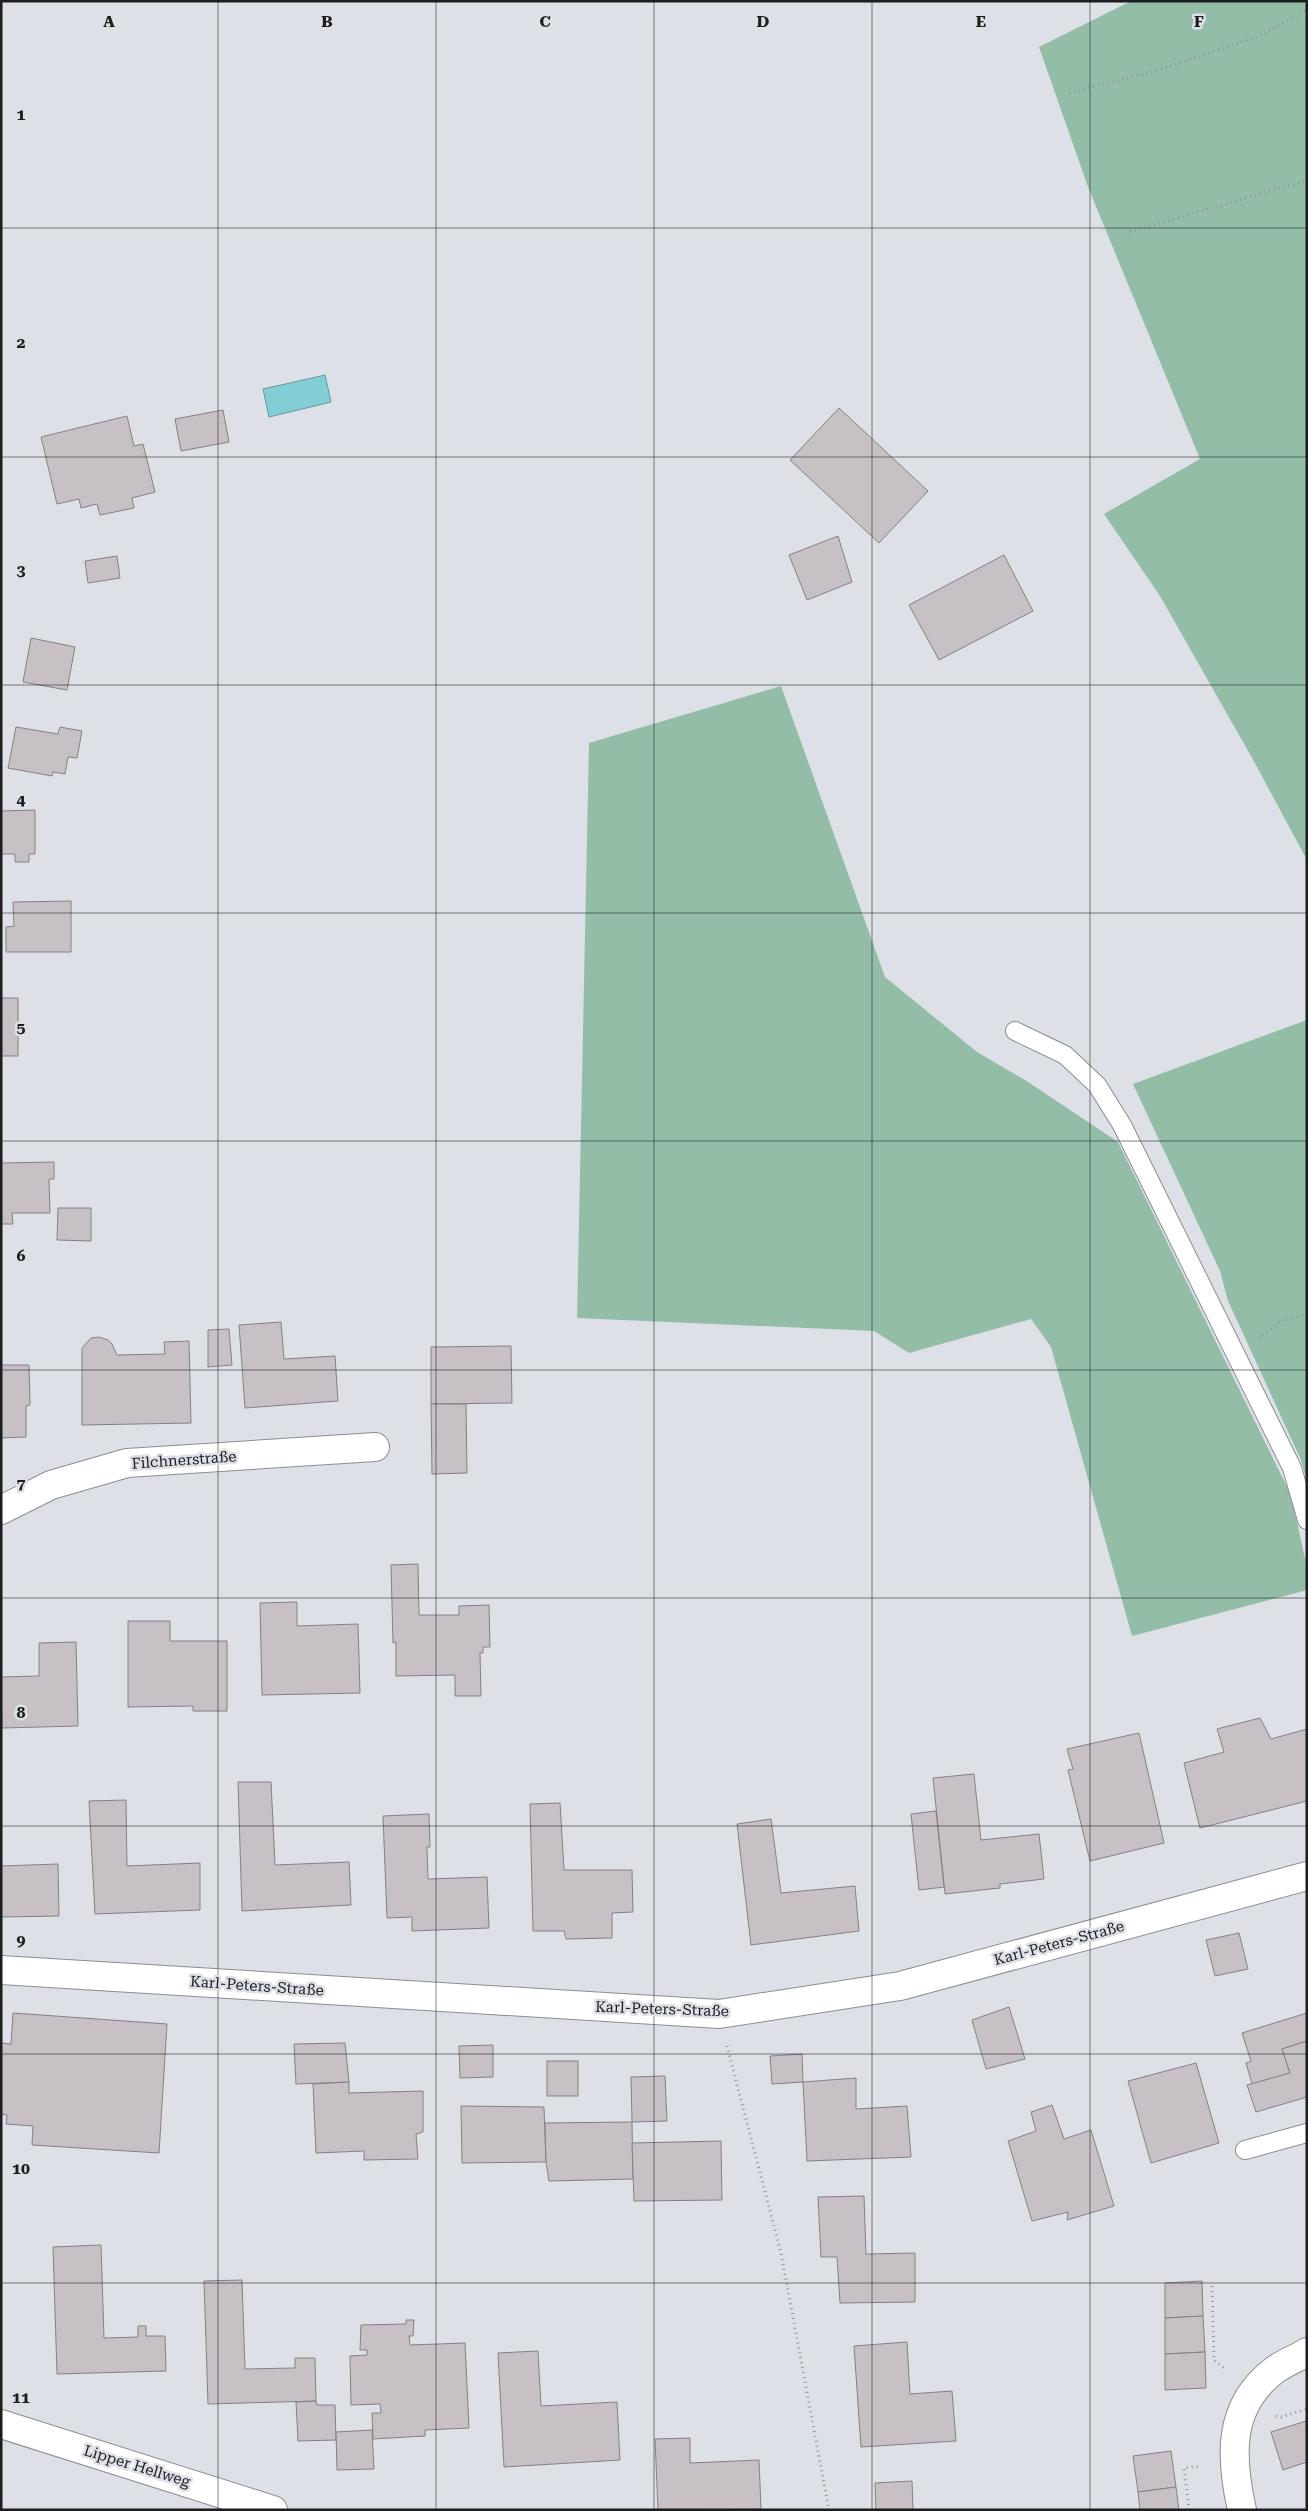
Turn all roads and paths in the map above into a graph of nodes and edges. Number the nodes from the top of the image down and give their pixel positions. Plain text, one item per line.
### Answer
1 (1307, 10) edge
2 (1069, 93) dead end
3 (1307, 180) edge
4 (1130, 232) dead end
5 (1015, 1031) dead end
6 (1307, 1315) edge
7 (1236, 1357) junction
8 (375, 1447) dead end
9 (1, 1510) edge
10 (1307, 1520) edge
11 (1307, 1876) edge
12 (1, 1970) edge
13 (719, 2014) junction
14 (1307, 2133) edge
15 (1245, 2150) dead end
16 (1212, 2286) dead end
17 (1307, 2352) edge
18 (1214, 2360) dead end
19 (1, 2424) edge
20 (238, 2504) edge
21 (272, 2510) edge
22 (829, 2510) edge
23 (1242, 2510) edge

1 - 2 path
3 - 4 path
5 - 7 lane
6 - 7 path
7 - 10 lane
8 - 9 street, Filchnerstraße
11 - 13 street, Karl-Peters-Straße
12 - 13 street, Karl-Peters-Straße
13 - 22 path
14 - 15 lane
16 - 18 path
17 - 23 street
19 - 20 street, Lipper Hellweg
20 - 21 street, Lipper Hellweg

